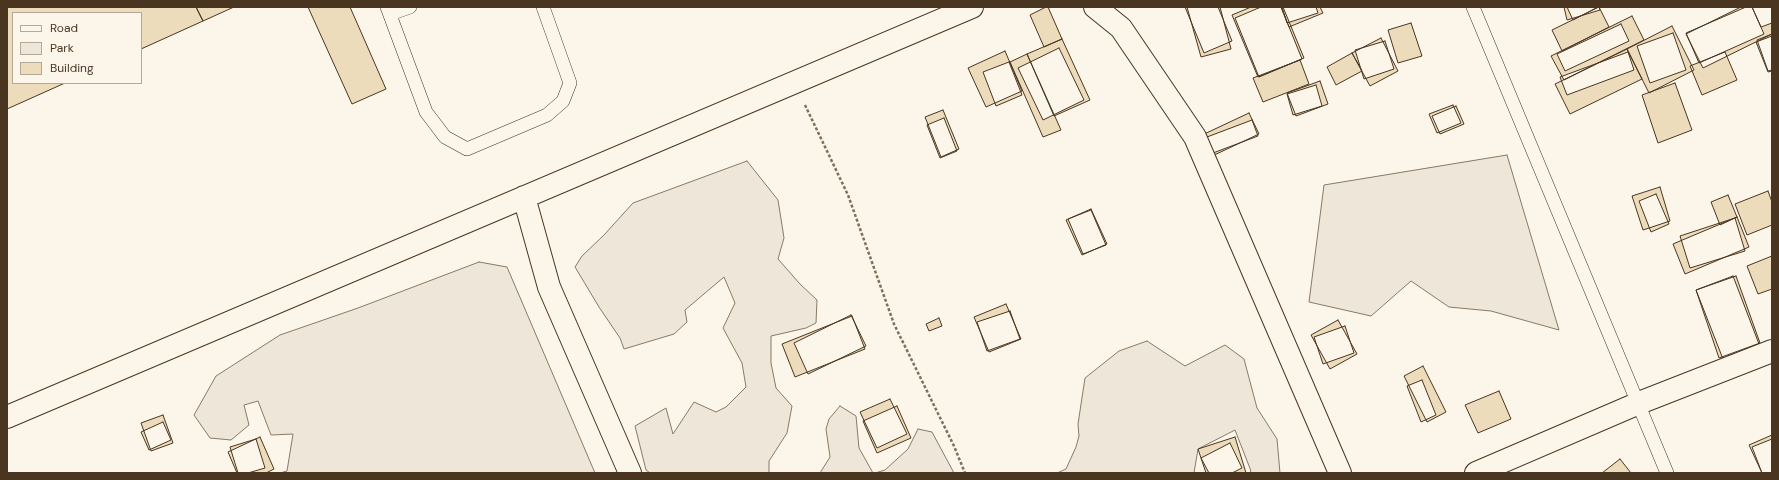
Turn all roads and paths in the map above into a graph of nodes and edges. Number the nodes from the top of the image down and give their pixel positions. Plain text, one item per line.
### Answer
1 (410, 7) edge
2 (543, 7) edge
3 (972, 7) edge
4 (1095, 7) edge
5 (1472, 7) edge
6 (389, 10) edge
7 (794, 83) junction
8 (524, 198) junction
9 (1772, 351) edge
10 (1639, 403) junction
11 (7, 417) edge
12 (630, 473) edge
13 (965, 473) edge
14 (1340, 473) edge
15 (1476, 473) edge
16 (1667, 473) edge

1 - 6 lane
2 - 6 lane
3 - 7 street
4 - 14 street
5 - 10 lane
7 - 8 street
7 - 13 path
8 - 11 street
8 - 12 street
9 - 10 street
10 - 15 street
10 - 16 lane

